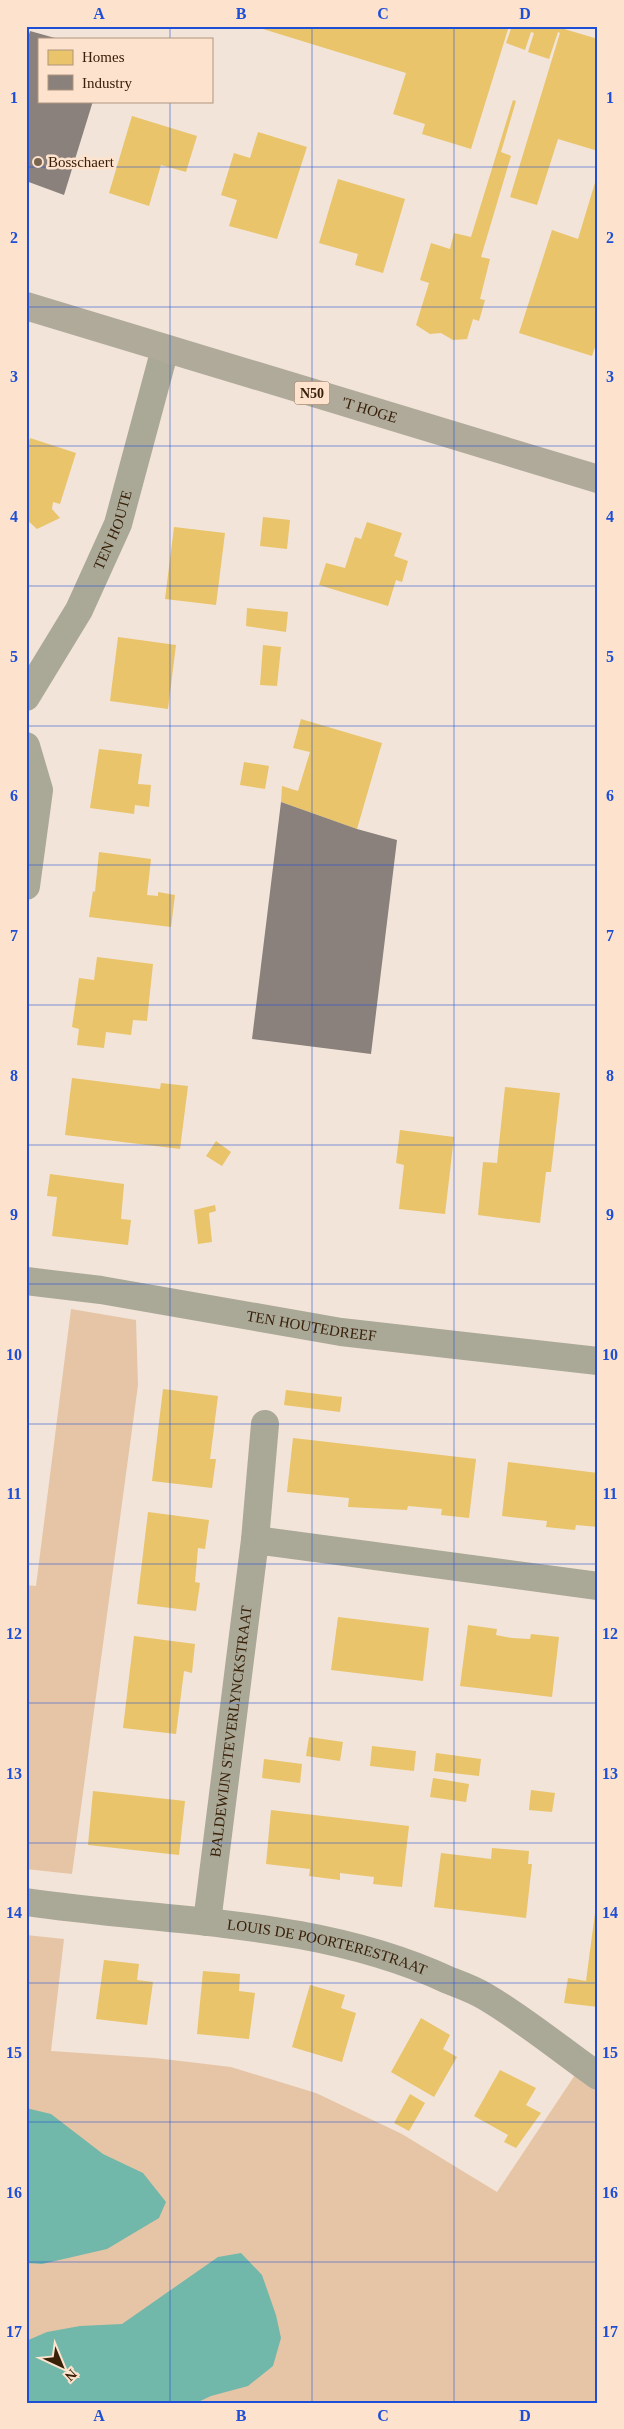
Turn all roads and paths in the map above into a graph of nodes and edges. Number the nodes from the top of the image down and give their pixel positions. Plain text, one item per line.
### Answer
1 (26, 306) edge
2 (165, 350) junction
3 (598, 479) edge
4 (26, 696) edge
5 (26, 746) edge
6 (26, 886) edge
7 (26, 1281) edge
8 (598, 1362) edge
9 (265, 1424) dead end
10 (255, 1540) junction
11 (598, 1586) edge
12 (26, 1902) edge
13 (207, 1922) junction
14 (598, 2076) edge

1 - 2 main road, 'T HOGE / N50
2 - 3 main road, 'T HOGE / N50
2 - 4 street, TEN HOUTE
5 - 6 street
7 - 8 street, TEN HOUTEDREEF
9 - 10 street, BALDEWIJN STEVERLYNCKSTRAAT
10 - 11 street
10 - 13 street, BALDEWIJN STEVERLYNCKSTRAAT
12 - 13 street, LOUIS DE POORTERESTRAAT
13 - 14 street, LOUIS DE POORTERESTRAAT

